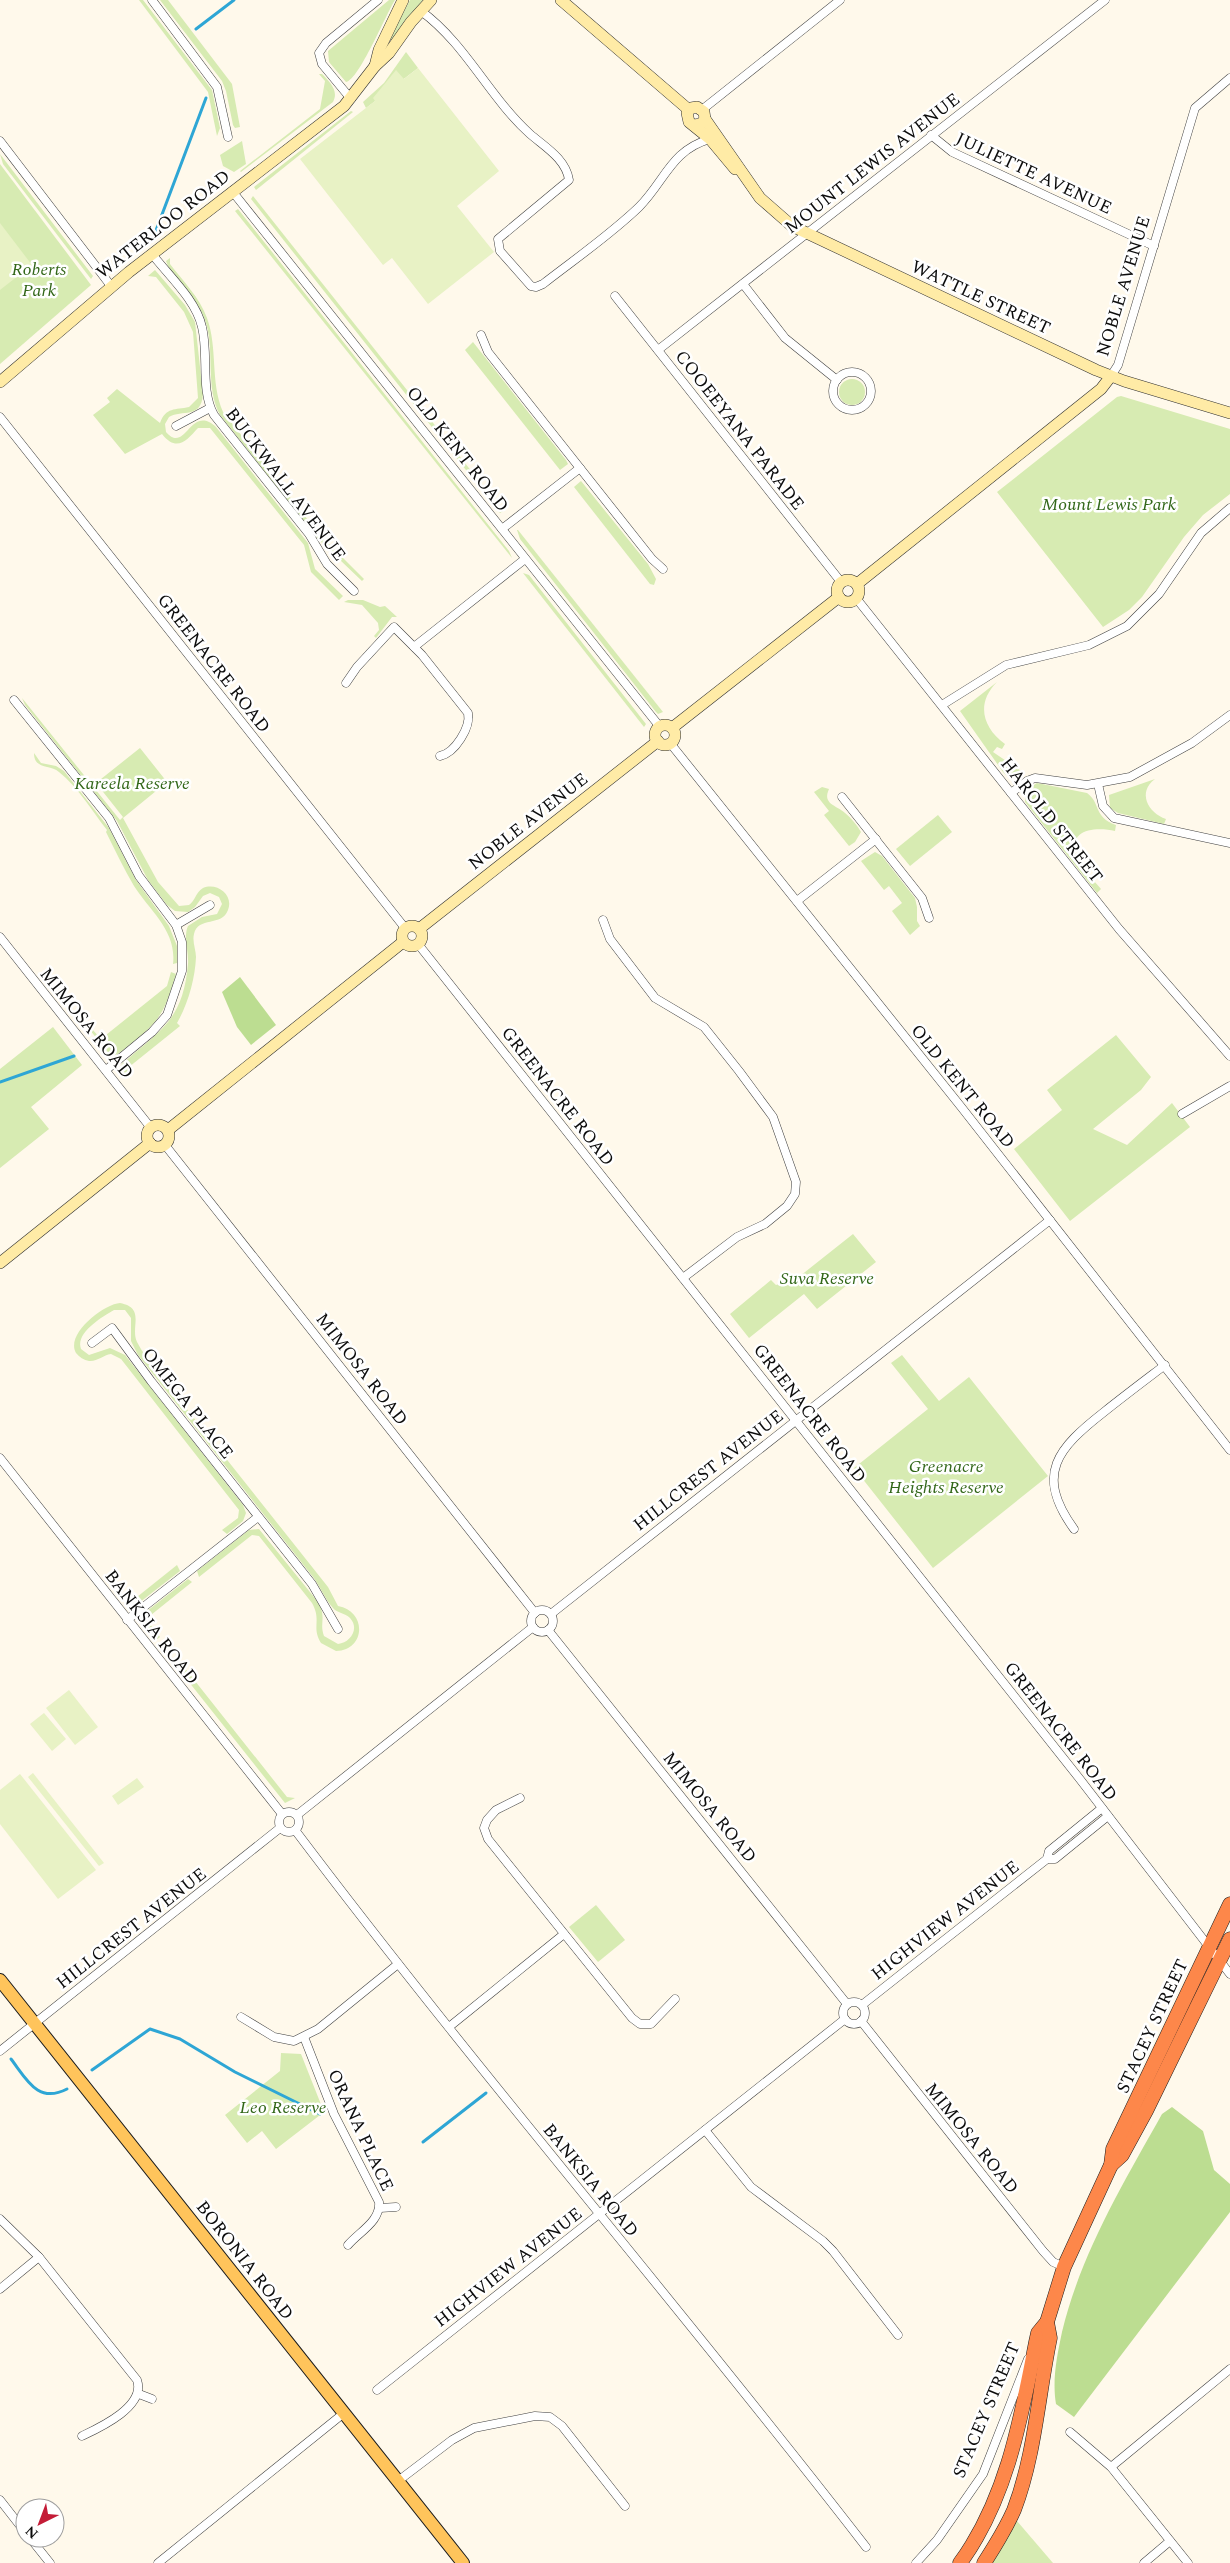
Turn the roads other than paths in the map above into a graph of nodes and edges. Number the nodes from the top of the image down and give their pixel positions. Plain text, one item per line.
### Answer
1 (152, 0) edge
2 (378, 0) edge
3 (403, 0) edge
4 (431, 0) edge
5 (561, 0) edge
6 (840, 0) edge
7 (1105, 0) edge
8 (421, 11) junction
9 (375, 66) junction
10 (1230, 78) edge
11 (351, 99) junction
12 (689, 110) junction
13 (704, 114) junction
14 (694, 125) junction
15 (931, 136) junction
16 (228, 137) dead end
17 (710, 139) junction
18 (0, 141) edge
19 (741, 173) junction
20 (232, 191) junction
21 (806, 234) junction
22 (1154, 246) junction
23 (152, 254) junction
24 (743, 284) junction
25 (111, 286) junction
26 (615, 296) dead end
27 (482, 335) dead end
28 (658, 350) junction
29 (1111, 376) junction
30 (837, 380) junction
31 (0, 382) edge
32 (210, 408) junction
33 (1230, 414) edge
34 (0, 417) edge
35 (176, 426) dead end
36 (580, 468) junction
37 (1230, 508) edge
38 (502, 530) junction
39 (525, 559) junction
40 (663, 568) dead end
41 (841, 582) junction
42 (857, 584) junction
43 (354, 591) dead end
44 (839, 597) junction
45 (856, 598) junction
46 (414, 647) junction
47 (346, 683) dead end
48 (14, 700) dead end
49 (942, 705) junction
50 (1230, 716) edge
51 (660, 726) junction
52 (672, 728) junction
53 (658, 741) junction
54 (670, 743) junction
55 (440, 756) dead end
56 (1098, 784) junction
57 (1011, 792) junction
58 (842, 797) dead end
59 (876, 839) junction
60 (1230, 842) edge
61 (797, 901) junction
62 (210, 905) dead end
63 (929, 918) dead end
64 (603, 920) dead end
65 (176, 926) junction
66 (405, 928) junction
67 (419, 929) junction
68 (0, 937) edge
69 (403, 942) junction
70 (418, 944) junction
71 (1230, 1056) edge
72 (106, 1070) junction
73 (1230, 1086) edge
74 (1182, 1114) dead end
75 (151, 1128) junction
76 (168, 1130) junction
77 (150, 1143) junction
78 (165, 1145) junction
79 (1050, 1220) junction
80 (0, 1262) edge
81 (683, 1278) junction
82 (92, 1343) dead end
83 (1164, 1365) junction
84 (796, 1420) junction
85 (1230, 1450) edge
86 (0, 1458) edge
87 (258, 1517) junction
88 (1074, 1529) dead end
89 (534, 1613) junction
90 (551, 1614) junction
91 (127, 1620) junction
92 (533, 1627) junction
93 (338, 1629) dead end
94 (548, 1630) junction
95 (520, 1798) dead end
96 (1102, 1808) junction
97 (282, 1814) junction
98 (297, 1815) junction
99 (1108, 1816) junction
100 (280, 1828) junction
101 (295, 1830) junction
102 (1047, 1859) junction
103 (1230, 1904) edge
104 (564, 1934) junction
105 (1230, 1938) edge
106 (1209, 1948) junction
107 (1219, 1961) junction
108 (398, 1964) junction
109 (1230, 1974) edge
110 (0, 1980) edge
111 (675, 2000) dead end
112 (847, 2004) junction
113 (862, 2005) junction
114 (241, 2017) dead end
115 (845, 2019) junction
116 (861, 2021) junction
117 (35, 2023) junction
118 (449, 2027) junction
119 (304, 2037) junction
120 (0, 2051) edge
121 (705, 2130) junction
122 (1111, 2165) junction
123 (396, 2207) dead end
124 (380, 2208) junction
125 (599, 2214) junction
126 (0, 2219) edge
127 (348, 2245) dead end
128 (39, 2257) junction
129 (1064, 2267) junction
130 (0, 2289) edge
131 (1047, 2322) junction
132 (898, 2335) dead end
133 (1036, 2342) junction
134 (1230, 2368) edge
135 (377, 2390) dead end
136 (139, 2394) junction
137 (152, 2399) dead end
138 (344, 2413) junction
139 (1070, 2432) dead end
140 (82, 2436) dead end
141 (1112, 2467) junction
142 (398, 2482) junction
143 (0, 2500) edge
144 (626, 2506) dead end
145 (15, 2519) edge
146 (1170, 2541) junction
147 (866, 2547) dead end
148 (38, 2548) edge
149 (50, 2563) edge
150 (158, 2563) edge
151 (463, 2563) edge
152 (916, 2563) edge
153 (960, 2563) edge
154 (984, 2563) edge
155 (1144, 2563) edge
156 (1188, 2563) edge

1 - 16 street
2 - 11 street
3 - 9 street, WATERLOO ROAD
4 - 8 street, WATERLOO ROAD
5 - 12 street
6 - 13 street
7 - 15 street, MOUNT LEWIS AVENUE
8 - 9 street, WATERLOO ROAD
8 - 17 street
9 - 11 street, WATERLOO ROAD
10 - 22 street, NOBLE AVENUE
11 - 20 street, WATERLOO ROAD
12 - 13 street
12 - 14 street
13 - 14 street
13 - 19 street, WATTLE STREET
14 - 17 street, WATTLE STREET
15 - 21 street, MOUNT LEWIS AVENUE
15 - 22 street, JULIETTE AVENUE
17 - 19 street, WATTLE STREET
18 - 25 street
19 - 21 street, WATTLE STREET
20 - 23 street, WATERLOO ROAD
20 - 38 street, OLD KENT ROAD
21 - 24 street, MOUNT LEWIS AVENUE
21 - 29 street, WATTLE STREET
22 - 29 street, NOBLE AVENUE
23 - 25 street, WATERLOO ROAD
23 - 32 street, BUCKWALL AVENUE
24 - 28 street, MOUNT LEWIS AVENUE
24 - 30 street
25 - 31 street, WATERLOO ROAD
26 - 28 street, COOEEYANA PARADE
27 - 36 street
28 - 41 street, COOEEYANA PARADE
29 - 33 street, WATTLE STREET
29 - 42 street, NOBLE AVENUE
30 - 30 street
32 - 35 street
32 - 43 street, BUCKWALL AVENUE
34 - 66 street, GREENACRE ROAD
36 - 38 street
36 - 40 street
37 - 49 street
38 - 39 street, OLD KENT ROAD
39 - 46 street
39 - 51 street, OLD KENT ROAD
41 - 42 street
41 - 44 street
42 - 45 street
44 - 45 street
44 - 52 street
45 - 49 street, HAROLD STREET
46 - 47 street
46 - 55 street
48 - 65 street
49 - 57 street, HAROLD STREET
50 - 56 street
51 - 52 street
51 - 53 street
52 - 54 street
53 - 54 street
53 - 67 street, NOBLE AVENUE
54 - 61 street, OLD KENT ROAD
56 - 57 street
56 - 60 street
57 - 71 street, HAROLD STREET
58 - 59 street
59 - 61 street
59 - 63 street
61 - 79 street, OLD KENT ROAD
62 - 65 street
64 - 81 street
65 - 72 street
66 - 67 street
66 - 69 street
67 - 70 street
68 - 72 street, MIMOSA ROAD
69 - 70 street
69 - 76 street
70 - 81 street, GREENACRE ROAD
72 - 75 street, MIMOSA ROAD
73 - 74 street
75 - 76 street
75 - 77 street
76 - 78 street
77 - 78 street
77 - 80 street
78 - 89 street, MIMOSA ROAD
79 - 83 street, OLD KENT ROAD
79 - 84 street, HILLCREST AVENUE
81 - 84 street, GREENACRE ROAD
82 - 87 street, OMEGA PLACE
83 - 85 street, OLD KENT ROAD
83 - 88 street
84 - 90 street, HILLCREST AVENUE
84 - 96 street, GREENACRE ROAD
86 - 91 street, BANKSIA ROAD
87 - 91 street
87 - 93 street, OMEGA PLACE
89 - 90 street
89 - 92 street
90 - 94 street
91 - 97 street, BANKSIA ROAD
92 - 94 street
92 - 98 street
94 - 112 street, MIMOSA ROAD
95 - 104 street
96 - 99 street, GREENACRE ROAD
96 - 102 street, HIGHVIEW AVENUE
97 - 98 street
97 - 100 street
98 - 101 street
99 - 102 street, HIGHVIEW AVENUE
99 - 106 street, GREENACRE ROAD
100 - 101 street
100 - 117 street, HILLCREST AVENUE
101 - 108 street, BANKSIA ROAD
102 - 113 street, HIGHVIEW AVENUE
103 - 106 highway, STACEY STREET
104 - 111 street
104 - 118 street
105 - 107 highway, STACEY STREET
106 - 107 street, GREENACRE ROAD
106 - 122 highway, STACEY STREET
107 - 109 street, GREENACRE ROAD
107 - 122 highway, STACEY STREET
108 - 118 street, BANKSIA ROAD
108 - 119 street
110 - 117 main road, BORONIA ROAD
112 - 113 street
112 - 115 street
113 - 116 street
114 - 119 street
115 - 116 street
115 - 121 street, HIGHVIEW AVENUE
116 - 129 street, MIMOSA ROAD
117 - 120 street, HILLCREST AVENUE
117 - 138 main road, BORONIA ROAD
118 - 125 street, BANKSIA ROAD
119 - 124 street, ORANA PLACE
121 - 125 street, HIGHVIEW AVENUE
121 - 132 street
122 - 129 highway, STACEY STREET
123 - 124 street, ORANA PLACE
124 - 127 street, ORANA PLACE
125 - 135 street, HIGHVIEW AVENUE
125 - 147 street, BANKSIA ROAD
126 - 128 street
128 - 130 street
128 - 136 street
129 - 131 highway, STACEY STREET
131 - 133 highway, STACEY STREET
131 - 154 highway, STACEY STREET
133 - 152 street, STACEY STREET
133 - 153 highway, STACEY STREET
134 - 141 street
136 - 137 street
136 - 140 street
138 - 142 main road, BORONIA ROAD
138 - 150 street
139 - 141 street
141 - 146 street
142 - 144 street
142 - 151 main road, BORONIA ROAD
143 - 145 street
146 - 155 street
146 - 156 street
148 - 149 street

